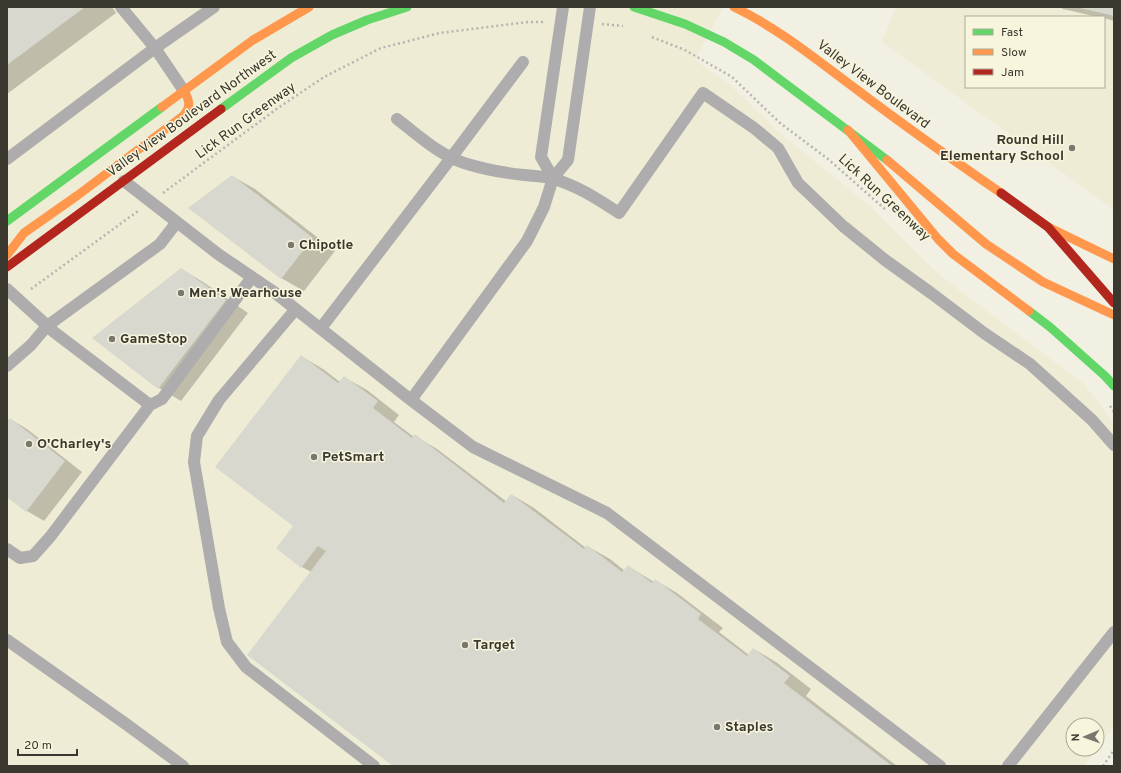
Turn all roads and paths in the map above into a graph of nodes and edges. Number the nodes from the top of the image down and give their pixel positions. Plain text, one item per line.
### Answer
1 (122, 7) edge
2 (214, 7) edge
3 (309, 7) edge
4 (407, 7) edge
5 (563, 7) edge
6 (590, 7) edge
7 (634, 7) edge
8 (734, 7) edge
9 (528, 22) dead end
10 (622, 25) dead end
11 (628, 28) dead end
12 (650, 36) dead end
13 (155, 48) junction
14 (523, 62) dead end
15 (184, 91) junction
16 (397, 119) dead end
17 (848, 130) junction
18 (451, 158) junction
19 (7, 159) edge
20 (553, 178) junction
21 (124, 181) junction
22 (151, 202) junction
23 (887, 212) dead end
24 (7, 221) edge
25 (177, 222) junction
26 (1048, 227) junction
27 (7, 255) edge
28 (1114, 259) edge
29 (7, 267) edge
30 (252, 277) junction
31 (7, 289) edge
32 (18, 299) junction
33 (1114, 303) edge
34 (295, 310) junction
35 (1114, 315) edge
36 (47, 326) junction
37 (321, 328) junction
38 (7, 366) edge
39 (1114, 386) edge
40 (411, 400) junction
41 (150, 405) junction
42 (1109, 405) dead end
43 (1114, 412) edge
44 (1114, 445) edge
45 (7, 549) edge
46 (1114, 632) edge
47 (7, 640) edge
48 (1114, 750) edge
49 (183, 766) edge
50 (374, 766) edge
51 (940, 766) edge
52 (1008, 766) edge
53 (1103, 766) edge

1 - 13 lane
2 - 13 lane
3 - 15 main road, Valley View Boulevard Northwest
4 - 21 main road, Valley View Boulevard Northwest
5 - 20 lane
6 - 20 lane
7 - 17 main road
8 - 26 main road, Valley View Boulevard
9 - 22 path, Lick Run Greenway
10 - 11 path
12 - 23 path, Lick Run Greenway
13 - 15 lane
13 - 19 lane
14 - 18 lane
15 - 24 main road, Valley View Boulevard Northwest
15 - 27 main road
16 - 18 lane
17 - 35 main road
17 - 39 main road
18 - 20 lane
18 - 37 lane
20 - 40 lane
20 - 44 lane
21 - 22 lane
21 - 29 main road, Valley View Boulevard Northwest
22 - 25 lane
22 - 32 path, Lick Run Greenway
25 - 30 lane
25 - 36 lane
26 - 28 main road
26 - 33 main road, Valley View Boulevard
30 - 34 lane
30 - 41 lane
31 - 32 lane
32 - 36 lane
34 - 37 lane
34 - 50 lane
36 - 38 lane
36 - 41 lane
37 - 40 lane
40 - 51 lane
41 - 45 lane
42 - 43 path
46 - 52 lane
47 - 49 lane
48 - 53 path

